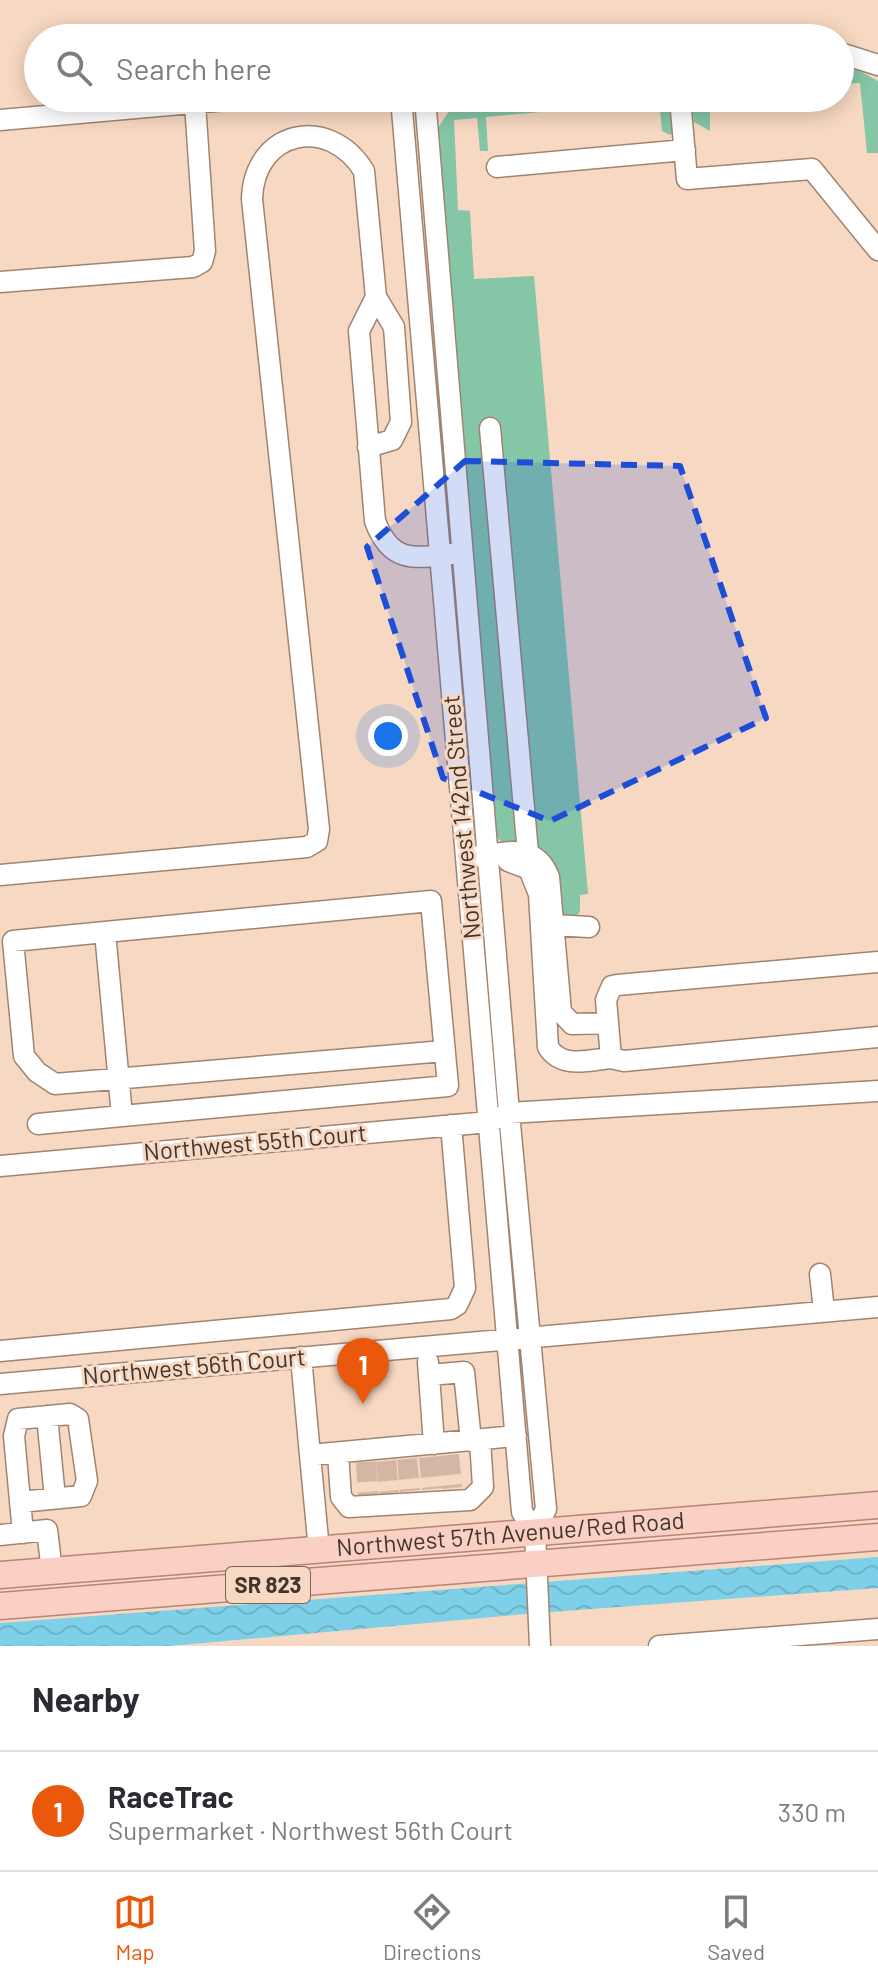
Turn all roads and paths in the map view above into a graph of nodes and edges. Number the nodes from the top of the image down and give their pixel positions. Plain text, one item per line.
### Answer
1 (854, 57) edge
2 (878, 65) edge
3 (92, 112) edge
4 (196, 112) edge
5 (402, 112) edge
6 (426, 112) edge
7 (681, 112) edge
8 (0, 120) edge
9 (685, 150) junction
10 (497, 167) dead end
11 (878, 250) edge
12 (0, 282) edge
13 (376, 297) junction
14 (490, 428) dead end
15 (368, 447) junction
16 (462, 553) junction
17 (439, 556) junction
18 (528, 853) junction
19 (493, 854) junction
20 (466, 857) junction
21 (0, 875) edge
22 (471, 924) junction
23 (553, 925) junction
24 (589, 927) dead end
25 (433, 928) junction
26 (105, 932) junction
27 (878, 962) edge
28 (608, 1023) junction
29 (572, 1024) junction
30 (878, 1037) edge
31 (444, 1051) junction
32 (611, 1058) junction
33 (570, 1061) junction
34 (119, 1079) junction
35 (878, 1091) edge
36 (509, 1113) junction
37 (122, 1116) junction
38 (489, 1122) junction
39 (38, 1124) dead end
40 (451, 1125) junction
41 (0, 1166) edge
42 (820, 1274) dead end
43 (878, 1307) edge
44 (824, 1311) junction
45 (531, 1336) junction
46 (507, 1339) junction
47 (135, 1340) junction
48 (427, 1346) junction
49 (0, 1351) edge
50 (301, 1357) junction
51 (138, 1372) junction
52 (429, 1375) junction
53 (0, 1384) edge
54 (47, 1416) junction
55 (516, 1436) junction
56 (475, 1440) junction
57 (438, 1449) junction
58 (338, 1453) junction
59 (310, 1455) junction
60 (55, 1498) junction
61 (20, 1502) junction
62 (878, 1505) edge
63 (535, 1532) junction
64 (23, 1533) junction
65 (0, 1535) edge
66 (878, 1537) edge
67 (319, 1550) junction
68 (536, 1570) junction
69 (52, 1571) junction
70 (0, 1575) edge
71 (0, 1606) edge
72 (872, 1635) edge
73 (745, 1643) edge
74 (540, 1646) edge
75 (659, 1646) edge

1 - 2 street
3 - 8 street
4 - 12 street
5 - 17 street, Northwest 142nd Street
6 - 16 street, Northwest 142nd Street
7 - 9 street
9 - 10 street
9 - 11 street
13 - 15 street
13 - 15 street
13 - 21 street
14 - 18 street
15 - 17 street
16 - 17 street
16 - 19 street, Northwest 142nd Street
17 - 20 street, Northwest 142nd Street
18 - 19 street
18 - 23 street
19 - 20 street
19 - 33 street
19 - 36 street, Northwest 142nd Street
20 - 22 street, Northwest 142nd Street
22 - 25 street
22 - 38 street, Northwest 142nd Street
23 - 24 street
23 - 29 street
25 - 26 street
25 - 31 street
26 - 34 street
26 - 34 street
27 - 28 street
28 - 29 street
28 - 32 street
29 - 33 street
30 - 32 street
31 - 34 street
31 - 37 street
32 - 33 street
34 - 37 street
35 - 36 street
36 - 38 street, Northwest 55th Court
36 - 45 street, Northwest 142nd Street
37 - 39 street
38 - 40 street, Northwest 55th Court
38 - 46 street, Northwest 142nd Street
40 - 41 street, Northwest 55th Court
40 - 47 street
42 - 44 street
43 - 44 street, Northwest 56th Court
44 - 45 street, Northwest 56th Court
45 - 46 street, Northwest 56th Court
45 - 63 street, Northwest 142nd Street
46 - 48 street, Northwest 56th Court
46 - 55 street, Northwest 142nd Street
47 - 49 street
47 - 51 street
48 - 50 street, Northwest 56th Court
48 - 52 street
50 - 51 street, Northwest 56th Court
50 - 59 street
51 - 53 street, Northwest 56th Court
52 - 56 street
52 - 57 street
54 - 60 street
54 - 60 street
54 - 61 street
55 - 56 street
55 - 63 street, Northwest 142nd Street
56 - 57 street
56 - 58 street
57 - 58 street
58 - 59 street
59 - 67 street
60 - 61 street
61 - 64 street
62 - 63 main road, Northwest 57th Avenue/Red Road / SR 823
63 - 67 main road, Northwest 57th Avenue/Red Road / SR 823
63 - 68 street, Northwest 142nd Street
64 - 65 street
64 - 69 street
66 - 68 main road, Northwest 57th Avenue/Red Road / SR 823
67 - 69 main road, Northwest 57th Avenue/Red Road / SR 823
68 - 71 main road, Northwest 57th Avenue/Red Road / SR 823
68 - 74 street, Northwest 142nd Street
69 - 70 main road, Northwest 57th Avenue/Red Road / SR 823
72 - 73 street
73 - 75 street

